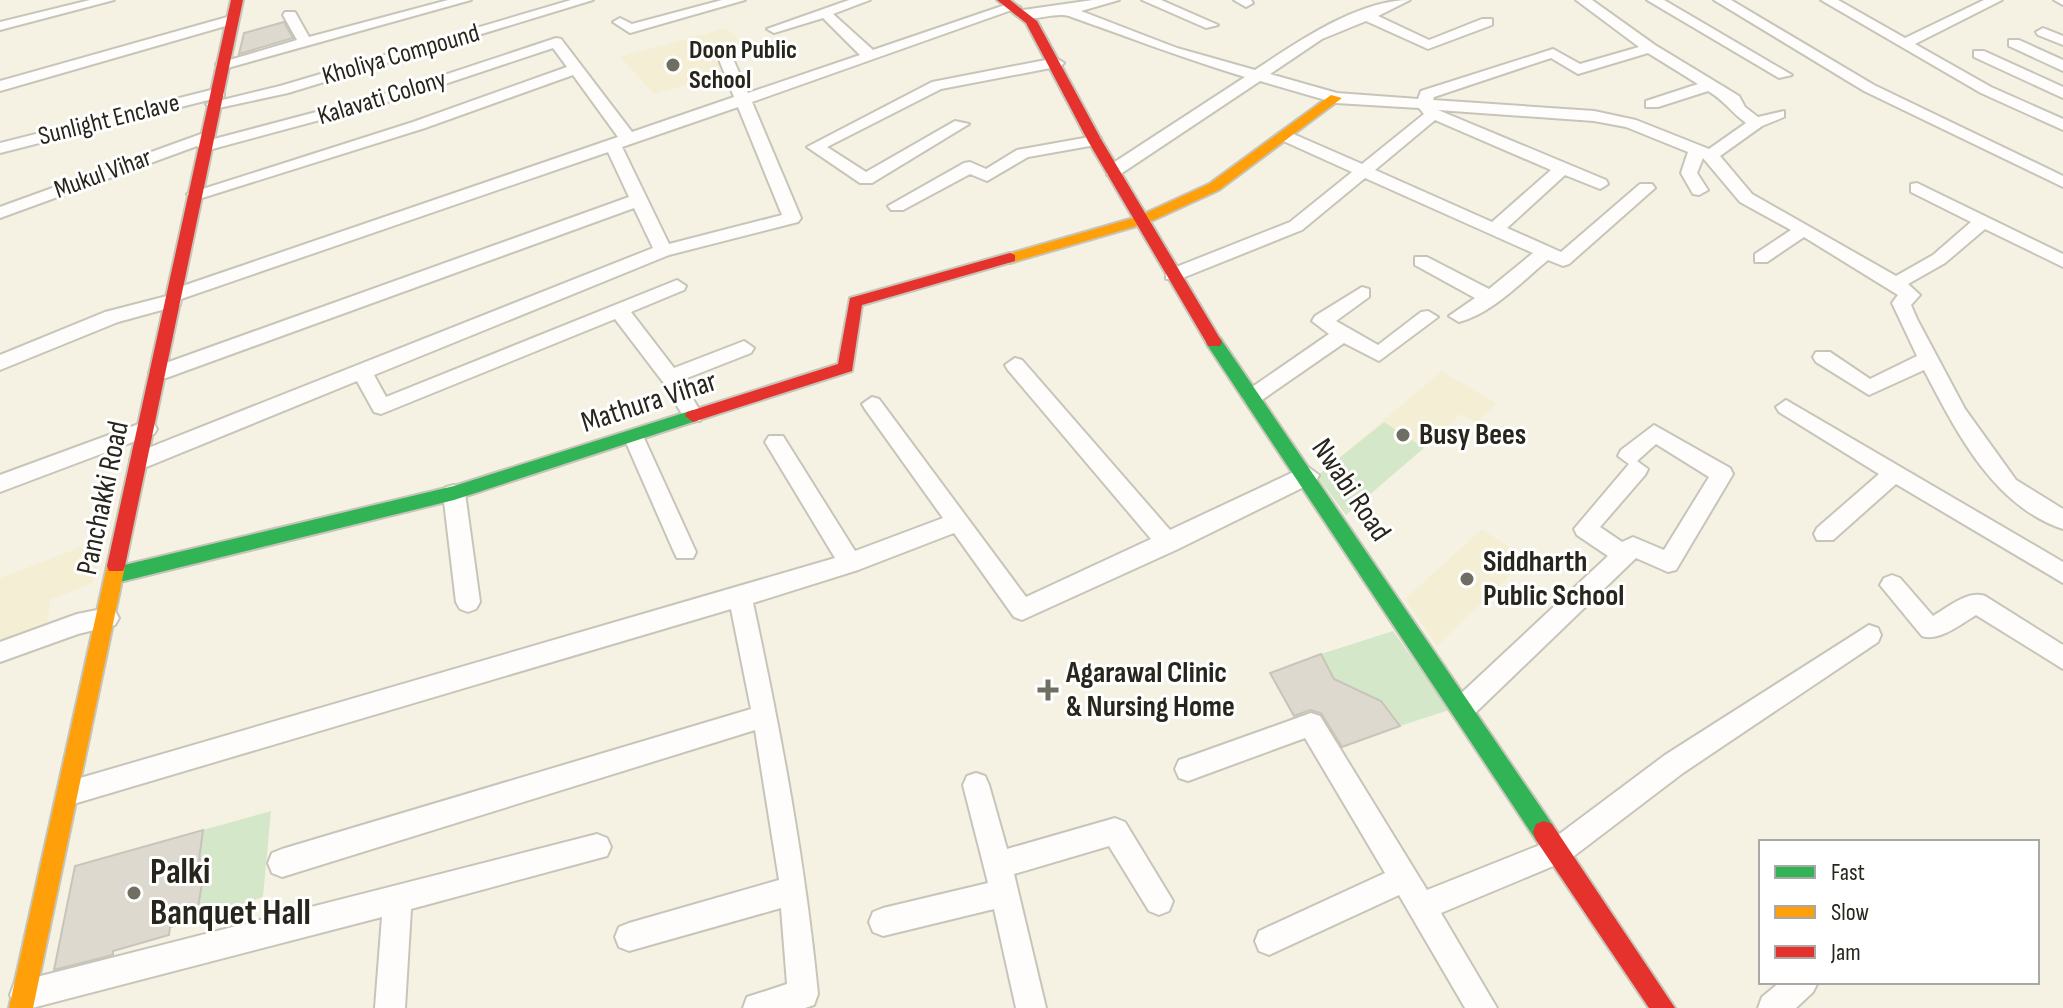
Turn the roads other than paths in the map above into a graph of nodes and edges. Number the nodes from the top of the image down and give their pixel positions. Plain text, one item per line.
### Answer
1 (107, 0) edge
2 (237, 0) edge
3 (389, 0) edge
4 (464, 0) edge
5 (586, 0) edge
6 (738, 0) edge
7 (863, 0) edge
8 (1112, 0) edge
9 (1149, 0) edge
10 (1403, 0) edge
11 (1583, 0) edge
12 (1654, 0) edge
13 (1721, 0) edge
14 (1828, 0) edge
15 (1995, 0) edge
16 (1013, 7) edge
17 (1066, 10) junction
18 (1363, 14) junction
19 (290, 15) dead end
20 (401, 17) junction
21 (830, 18) dead end
22 (231, 20) junction
23 (620, 22) dead end
24 (1487, 22) dead end
25 (1211, 25) dead end
26 (0, 26) edge
27 (774, 29) dead end
28 (2043, 32) dead end
29 (2063, 41) edge
30 (2014, 43) dead end
31 (306, 44) junction
32 (1903, 44) junction
33 (1650, 48) junction
34 (723, 52) dead end
35 (1979, 54) dead end
36 (869, 55) junction
37 (1056, 63) junction
38 (224, 64) junction
39 (2063, 66) edge
40 (577, 68) junction
41 (1784, 75) dead end
42 (1254, 77) junction
43 (1710, 85) junction
44 (0, 86) edge
45 (2063, 93) edge
46 (217, 98) junction
47 (1336, 98) junction
48 (742, 100) junction
49 (1652, 104) dead end
50 (1429, 110) junction
51 (1778, 114) dead end
52 (1756, 123) junction
53 (961, 124) dead end
54 (2063, 125) edge
55 (1285, 136) junction
56 (206, 141) junction
57 (1095, 141) junction
58 (621, 143) junction
59 (0, 148) edge
60 (1704, 152) junction
61 (1563, 168) junction
62 (1364, 170) junction
63 (1113, 171) junction
64 (2063, 182) edge
65 (1600, 184) dead end
66 (1646, 188) dead end
67 (1917, 188) dead end
68 (1699, 190) dead end
69 (196, 194) junction
70 (641, 199) junction
71 (897, 206) dead end
72 (0, 213) edge
73 (1142, 220) junction
74 (1983, 221) junction
75 (1495, 229) junction
76 (1802, 231) junction
77 (663, 251) junction
78 (1546, 252) junction
79 (1761, 258) dead end
80 (1421, 261) dead end
81 (2063, 261) edge
82 (1173, 275) junction
83 (1897, 283) junction
84 (677, 286) dead end
85 (1362, 293) dead end
86 (174, 298) junction
87 (1490, 298) junction
88 (618, 309) junction
89 (1459, 316) dead end
90 (1428, 317) dead end
91 (1343, 334) junction
92 (744, 348) dead end
93 (1823, 357) dead end
94 (1929, 359) junction
95 (0, 363) edge
96 (1015, 365) dead end
97 (361, 370) junction
98 (159, 373) junction
99 (670, 377) junction
100 (1252, 397) junction
101 (872, 404) dead end
102 (1786, 407) dead end
103 (693, 416) junction
104 (147, 429) junction
105 (634, 438) junction
106 (776, 442) dead end
107 (141, 460) junction
108 (1894, 473) junction
109 (1308, 475) junction
110 (0, 484) edge
111 (454, 493) junction
112 (2063, 520) edge
113 (958, 522) junction
114 (1825, 534) dead end
115 (1168, 544) junction
116 (685, 552) dead end
117 (1624, 555) junction
118 (850, 563) junction
119 (2063, 574) edge
120 (116, 575) junction
121 (1892, 585) dead end
122 (740, 597) junction
123 (468, 602) dead end
124 (107, 618) junction
125 (1869, 635) dead end
126 (0, 652) edge
127 (2063, 658) edge
128 (1464, 707) junction
129 (764, 716) junction
130 (1188, 769) dead end
131 (976, 785) dead end
132 (70, 793) junction
133 (597, 847) dead end
134 (1560, 850) junction
135 (282, 863) dead end
136 (998, 865) junction
137 (1405, 878) junction
138 (794, 890) junction
139 (1004, 893) junction
140 (397, 899) junction
141 (1159, 901) dead end
142 (1422, 906) junction
143 (883, 922) dead end
144 (629, 937) dead end
145 (1269, 941) dead end
146 (1801, 984) edge
147 (23, 1001) edge
148 (390, 1008) edge
149 (758, 1008) edge
150 (1031, 1008) edge
151 (1482, 1008) edge
152 (1663, 1008) edge
153 (1773, 1008) edge

1 - 26 street
2 - 22 street, Panchakki Road
3 - 20 street
4 - 20 street
5 - 46 street, Kholiya Compound
6 - 23 street
7 - 27 street
8 - 17 street
9 - 25 street
10 - 18 street
11 - 33 street
12 - 41 street
13 - 64 street
14 - 32 street
15 - 32 street
16 - 17 street
16 - 36 street
16 - 37 street, Nwabi Road
17 - 42 street
18 - 24 street
18 - 42 street
19 - 31 street
20 - 31 street
21 - 36 street
22 - 38 street, Panchakki Road
22 - 44 street
28 - 29 street
30 - 39 street
31 - 38 street
32 - 54 street
33 - 43 street
33 - 50 street
34 - 48 street
35 - 45 street
36 - 48 street
37 - 53 street
37 - 57 street, Nwabi Road
38 - 46 street, Panchakki Road
40 - 56 street, Kalavati Colony
40 - 58 street
40 - 69 street
42 - 47 street
42 - 63 street
43 - 49 street
43 - 52 street
46 - 56 street, Panchakki Road
46 - 59 street, Sunlight Enclave
47 - 50 street
47 - 55 street
48 - 58 street
48 - 77 street
50 - 60 street
50 - 61 street
50 - 62 street
51 - 52 street
52 - 60 street
55 - 62 street
55 - 73 street
56 - 69 street, Panchakki Road
56 - 72 street, Mukul Vihar
57 - 63 street, Nwabi Road
57 - 71 street
58 - 70 street
58 - 86 street
60 - 68 street
60 - 76 street
61 - 65 street
61 - 75 street
62 - 75 street
62 - 82 street
63 - 73 street, Nwabi Road
66 - 78 street
67 - 74 street
69 - 86 street, Panchakki Road
70 - 77 street
70 - 98 street
73 - 82 street, Nwabi Road
73 - 103 street, Mathura Vihar
74 - 81 street
74 - 83 street
75 - 78 street
76 - 79 street
76 - 83 street
77 - 97 street
78 - 87 street
80 - 87 street
82 - 100 street, Nwabi Road
83 - 94 street
84 - 88 street
85 - 91 street
86 - 95 street
86 - 98 street, Panchakki Road
87 - 89 street
88 - 97 street
88 - 99 street
90 - 91 street
91 - 100 street
92 - 99 street
93 - 94 street
94 - 112 street
96 - 115 street
97 - 107 street
98 - 104 street, Panchakki Road
99 - 103 street
100 - 109 street, Nwabi Road
101 - 113 street
102 - 108 street
103 - 105 street, Mathura Vihar
104 - 107 street, Panchakki Road
104 - 110 street
105 - 111 street, Mathura Vihar
105 - 116 street
106 - 118 street
107 - 120 street, Panchakki Road
108 - 114 street
108 - 119 street
109 - 115 street
109 - 128 street, Nwabi Road
111 - 120 street, Mathura Vihar
111 - 123 street
113 - 115 street
113 - 118 street
117 - 117 street
117 - 128 street
118 - 122 street
120 - 124 street, Panchakki Road
121 - 127 street
122 - 129 street
122 - 132 street
124 - 126 street
124 - 132 street, Panchakki Road
125 - 134 street
128 - 134 street, Nwabi Road
129 - 135 street
129 - 138 street
130 - 137 street
131 - 136 street
132 - 147 street, Panchakki Road
133 - 140 street
134 - 142 street
134 - 152 street, Nwabi Road
136 - 139 street
136 - 141 street
137 - 142 street
137 - 145 street
138 - 144 street
138 - 149 street
139 - 143 street
139 - 150 street
140 - 147 street
140 - 148 street
142 - 151 street
146 - 153 street

